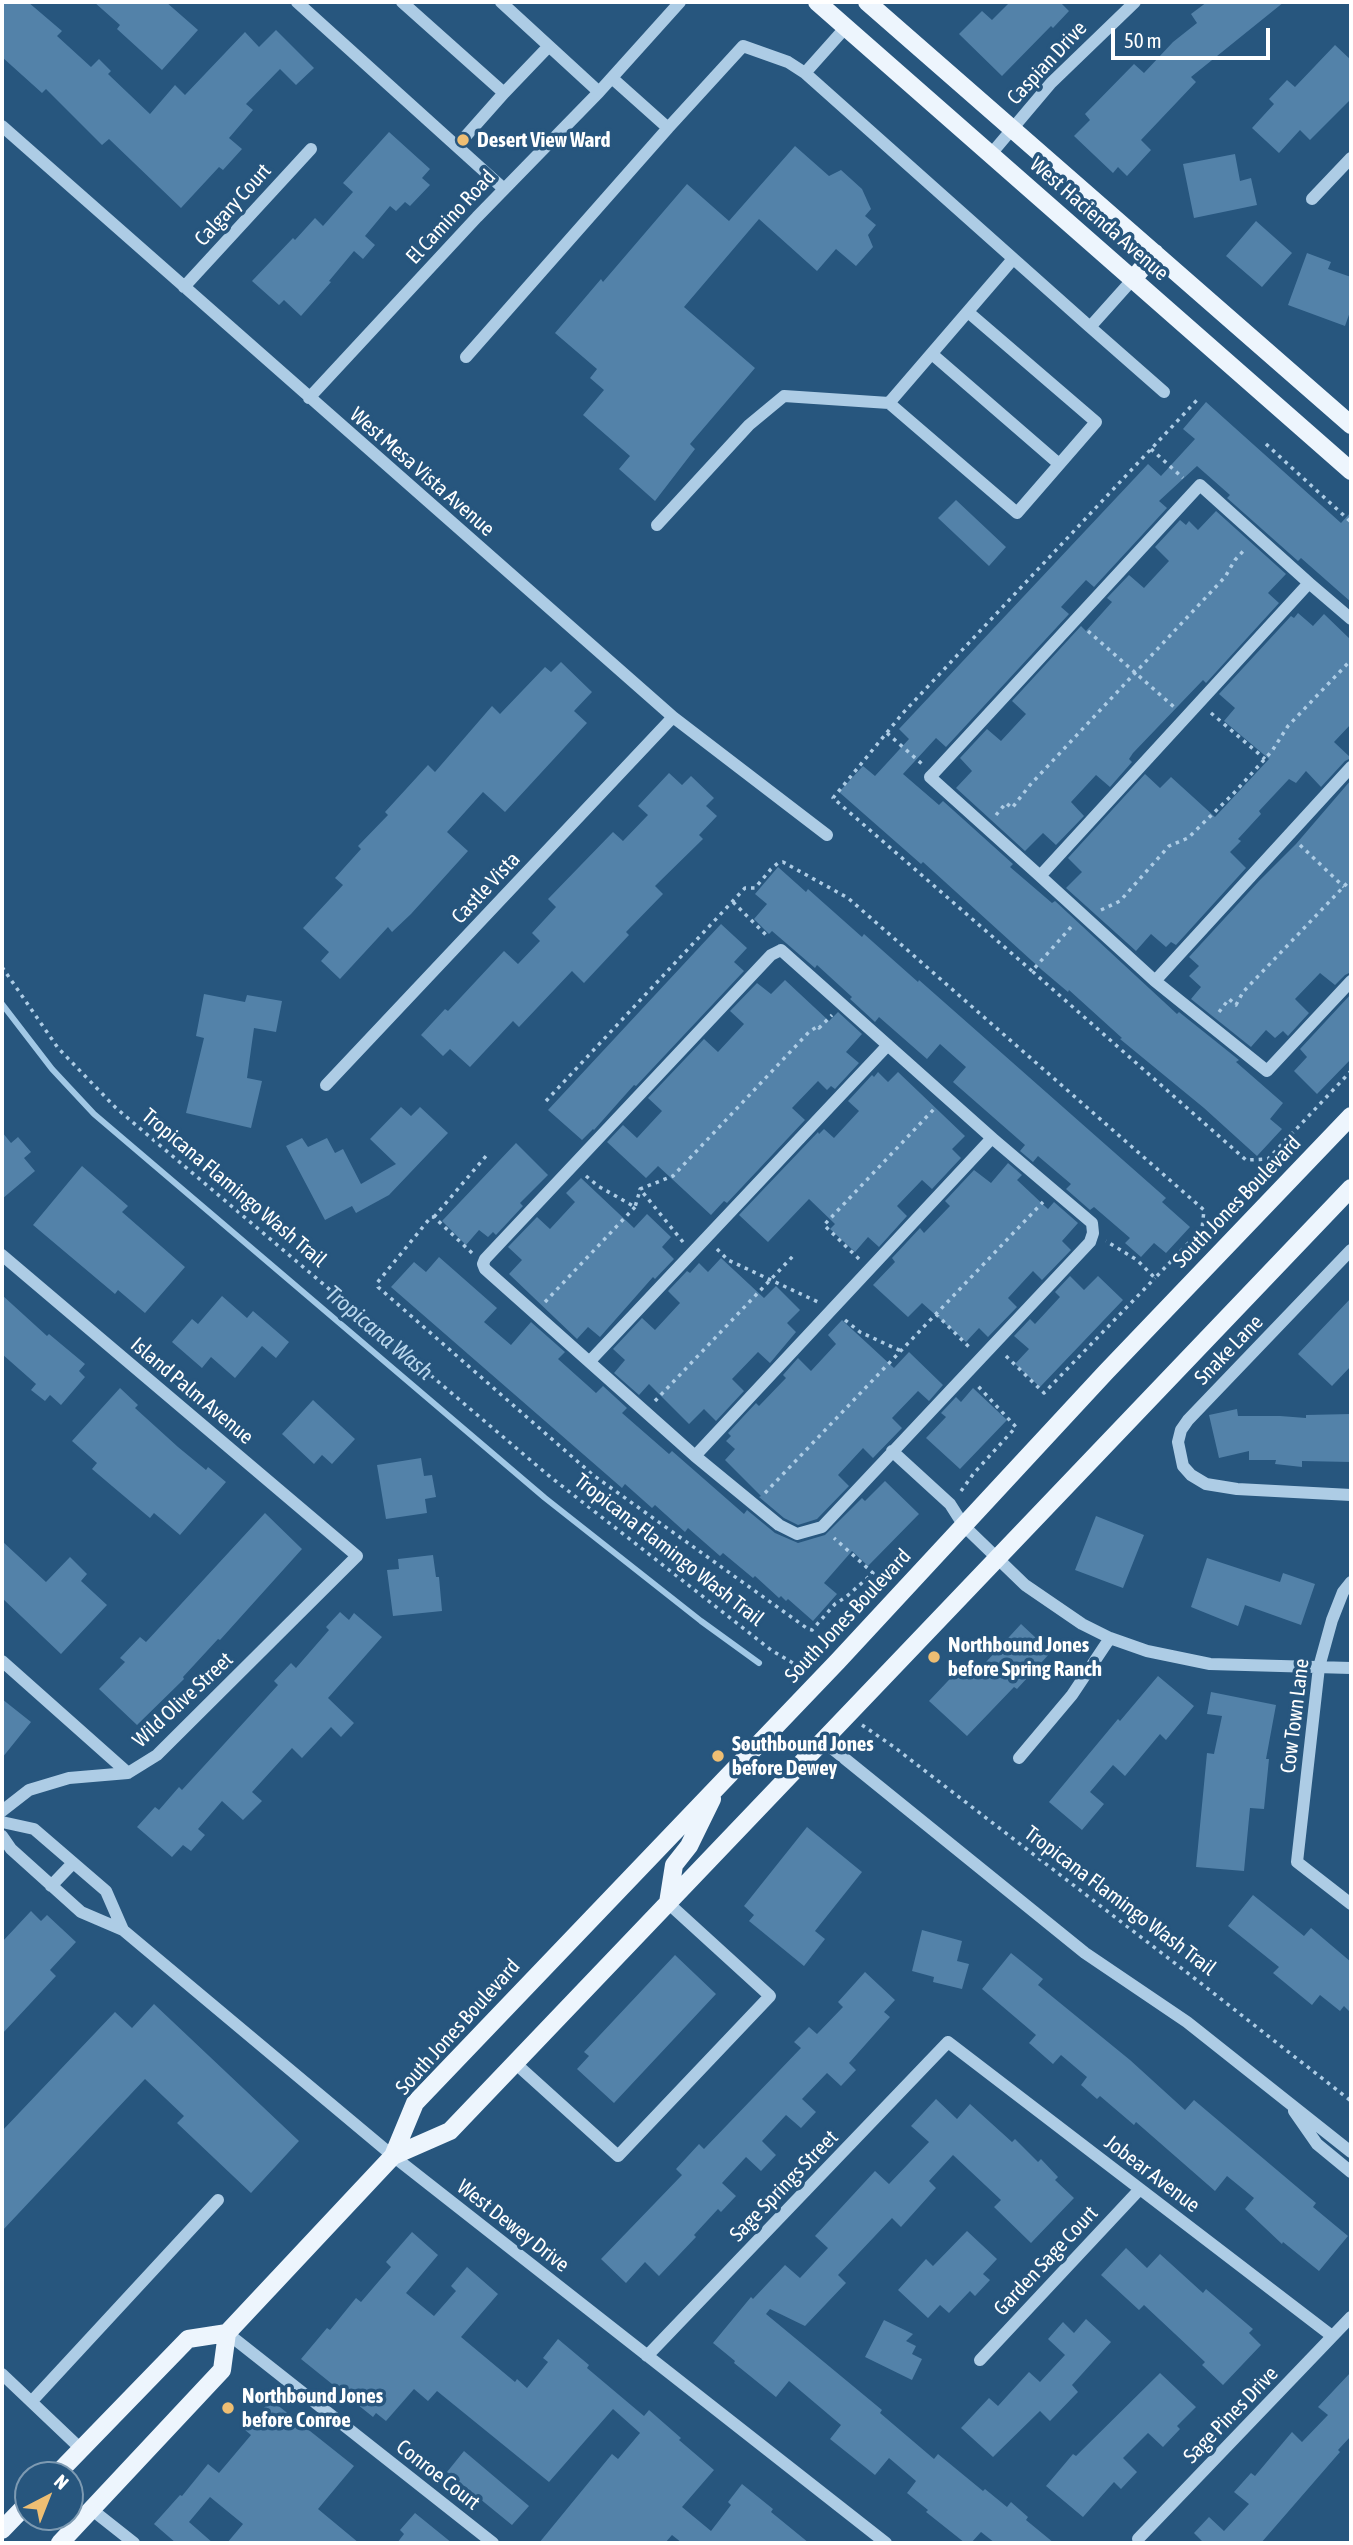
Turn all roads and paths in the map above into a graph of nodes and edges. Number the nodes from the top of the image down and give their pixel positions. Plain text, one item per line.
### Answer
1 (297, 2) edge
2 (402, 2) edge
3 (501, 2) edge
4 (680, 2) edge
5 (817, 2) edge
6 (867, 2) edge
7 (1135, 2) edge
8 (846, 27) junction
9 (549, 46) junction
10 (805, 73) junction
11 (612, 78) junction
12 (599, 92) junction
13 (504, 93) junction
14 (2, 126) edge
15 (668, 128) junction
16 (1013, 129) junction
17 (457, 146) junction
18 (311, 149) dead end
19 (991, 154) junction
20 (1351, 158) edge
21 (505, 189) junction
22 (1312, 199) dead end
23 (1155, 253) junction
24 (1013, 259) junction
25 (1133, 279) junction
26 (184, 287) junction
27 (968, 312) junction
28 (1090, 327) junction
29 (932, 354) junction
30 (466, 357) dead end
31 (1164, 392) dead end
32 (309, 398) junction
33 (889, 403) junction
34 (1351, 425) edge
35 (1266, 444) dead end
36 (1151, 449) dead end
37 (1059, 464) junction
38 (1351, 471) edge
39 (1195, 489) junction
40 (1351, 522) edge
41 (657, 525) dead end
42 (1257, 536) junction
43 (1309, 583) junction
44 (1351, 619) edge
45 (1065, 631) junction
46 (1136, 672) junction
47 (1194, 708) junction
48 (673, 717) junction
49 (887, 733) dead end
50 (1265, 759) dead end
51 (1351, 767) edge
52 (933, 774) junction
53 (1301, 822) junction
54 (986, 827) junction
55 (827, 835) dead end
56 (1040, 876) junction
57 (1351, 879) edge
58 (1344, 887) junction
59 (733, 902) dead end
60 (781, 950) junction
61 (2, 967) edge
62 (1154, 981) junction
63 (1351, 981) edge
64 (1208, 1024) junction
65 (888, 1045) junction
66 (326, 1085) dead end
67 (938, 1089) junction
68 (1351, 1115) edge
69 (992, 1138) junction
70 (486, 1156) dead end
71 (574, 1165) junction
72 (1351, 1188) edge
73 (640, 1189) dead end
74 (1054, 1190) junction
75 (635, 1207) junction
76 (434, 1217) junction
77 (1351, 1250) edge
78 (2, 1255) edge
79 (794, 1255) dead end
80 (483, 1264) junction
81 (870, 1269) junction
82 (1155, 1278) dead end
83 (535, 1313) junction
84 (936, 1314) junction
85 (986, 1352) junction
86 (590, 1361) junction
87 (975, 1363) junction
88 (643, 1409) junction
89 (892, 1451) junction
90 (695, 1456) junction
91 (1351, 1495) edge
92 (743, 1496) junction
93 (950, 1504) junction
94 (822, 1527) junction
95 (964, 1527) junction
96 (357, 1556) joint
97 (998, 1559) junction
98 (1351, 1582) edge
99 (1110, 1638) junction
100 (2, 1661) edge
101 (801, 1667) dead end
102 (1319, 1667) junction
103 (1351, 1668) edge
104 (867, 1729) dead end
105 (823, 1741) junction
106 (1019, 1758) dead end
107 (128, 1773) junction
108 (720, 1783) junction
109 (2, 1811) edge
110 (2, 1822) edge
111 (2, 1836) edge
112 (73, 1863) junction
113 (51, 1886) junction
114 (668, 1903) junction
115 (1351, 1904) edge
116 (123, 1930) junction
117 (948, 2042) joint
118 (515, 2063) junction
119 (1286, 2099) junction
120 (1351, 2101) edge
121 (1351, 2152) edge
122 (393, 2155) junction
123 (1351, 2172) edge
124 (1140, 2189) junction
125 (218, 2200) dead end
126 (1351, 2317) edge
127 (227, 2333) junction
128 (1332, 2336) junction
129 (647, 2356) junction
130 (980, 2360) dead end
131 (2, 2374) edge
132 (32, 2401) junction
133 (81, 2449) junction
134 (69, 2461) edge
135 (91, 2509) junction
136 (1138, 2539) dead end
137 (60, 2543) edge
138 (134, 2543) edge
139 (493, 2543) edge
140 (886, 2543) edge

1 - 17 street
2 - 13 street
3 - 9 street
4 - 11 street, El Camino Road
5 - 8 main road, West Hacienda Avenue
6 - 16 main road, West Hacienda Avenue
7 - 16 street, Caspian Drive
8 - 10 street
8 - 19 main road, West Hacienda Avenue
9 - 12 street
9 - 13 street
10 - 15 street
10 - 24 street
11 - 12 street, El Camino Road
11 - 15 street
12 - 21 street, El Camino Road
13 - 17 street
14 - 26 street, West Mesa Vista Avenue
15 - 30 street
16 - 19 street, Caspian Drive
16 - 23 main road, West Hacienda Avenue
17 - 21 street
18 - 26 street, Calgary Court
19 - 25 main road, West Hacienda Avenue
20 - 22 street
21 - 32 street, El Camino Road
23 - 25 main road
23 - 34 main road, West Hacienda Avenue
24 - 27 street
24 - 28 street
25 - 28 street
25 - 38 main road, West Hacienda Avenue
26 - 32 street, West Mesa Vista Avenue
27 - 29 street
27 - 37 street
28 - 31 street
29 - 33 street
29 - 37 street
32 - 48 street, West Mesa Vista Avenue
33 - 37 street
33 - 41 street
35 - 40 path
36 - 39 path
39 - 42 street
39 - 45 street
42 - 43 street
42 - 46 path
43 - 44 street
43 - 47 street
45 - 46 path
45 - 52 street
46 - 47 path
46 - 54 path
47 - 50 path
47 - 56 street
48 - 55 street, West Mesa Vista Avenue
48 - 66 street, Castle Vista
49 - 52 path
51 - 53 street
52 - 54 street
53 - 58 path
53 - 62 street
54 - 56 street
56 - 62 street
57 - 58 path
58 - 64 path
59 - 60 path
60 - 65 street
60 - 71 street
61 - 101 path, Tropicana Flamingo Wash Trail
62 - 64 street
63 - 64 street
65 - 67 street
65 - 86 street
67 - 69 street
67 - 81 path
68 - 95 main road, South Jones Boulevard
69 - 74 street
69 - 81 street
70 - 76 path
71 - 75 path
71 - 80 street
72 - 97 main road, South Jones Boulevard
73 - 75 path
74 - 84 path
74 - 85 street
75 - 83 path
76 - 80 path
76 - 94 path
77 - 91 street, Snake Lane
78 - 96 street, Island Palm Avenue
79 - 88 path
80 - 83 street
81 - 90 street
82 - 85 path
83 - 86 street
84 - 85 path
84 - 92 path
85 - 87 street
86 - 88 street
87 - 89 street
87 - 93 path
88 - 90 street
89 - 93 street
89 - 94 street
90 - 92 street
92 - 94 street
93 - 95 street
95 - 97 street
95 - 108 main road, South Jones Boulevard
96 - 107 street, Wild Olive Street
97 - 99 street
97 - 105 main road, South Jones Boulevard
98 - 102 street, Cow Town Lane
99 - 102 street
99 - 106 street
100 - 107 street
102 - 103 street
102 - 115 street, Cow Town Lane
104 - 120 path, Tropicana Flamingo Wash Trail
105 - 114 main road, South Jones Boulevard
105 - 119 street
107 - 109 street, Wild Olive Street
108 - 114 main road
108 - 122 main road, South Jones Boulevard
110 - 112 street, West Dewey Drive
111 - 113 street, West Dewey Drive
112 - 113 street
112 - 116 street, West Dewey Drive
113 - 116 street, West Dewey Drive
114 - 118 main road, South Jones Boulevard
114 - 118 street
116 - 122 street, West Dewey Drive
117 - 124 street, Jobear Avenue
117 - 129 street, Sage Springs Street
118 - 122 main road, South Jones Boulevard
119 - 121 street
119 - 123 street
122 - 127 main road, South Jones Boulevard
122 - 129 street, West Dewey Drive
124 - 128 street, Jobear Avenue
124 - 130 street, Garden Sage Court
125 - 132 street
126 - 128 street, Sage Pines Drive
127 - 133 main road
127 - 135 main road
127 - 139 street, Conroe Court
128 - 136 street, Sage Pines Drive
129 - 140 street, West Dewey Drive
131 - 132 street
132 - 133 street
133 - 134 main road
135 - 137 main road
135 - 138 street

